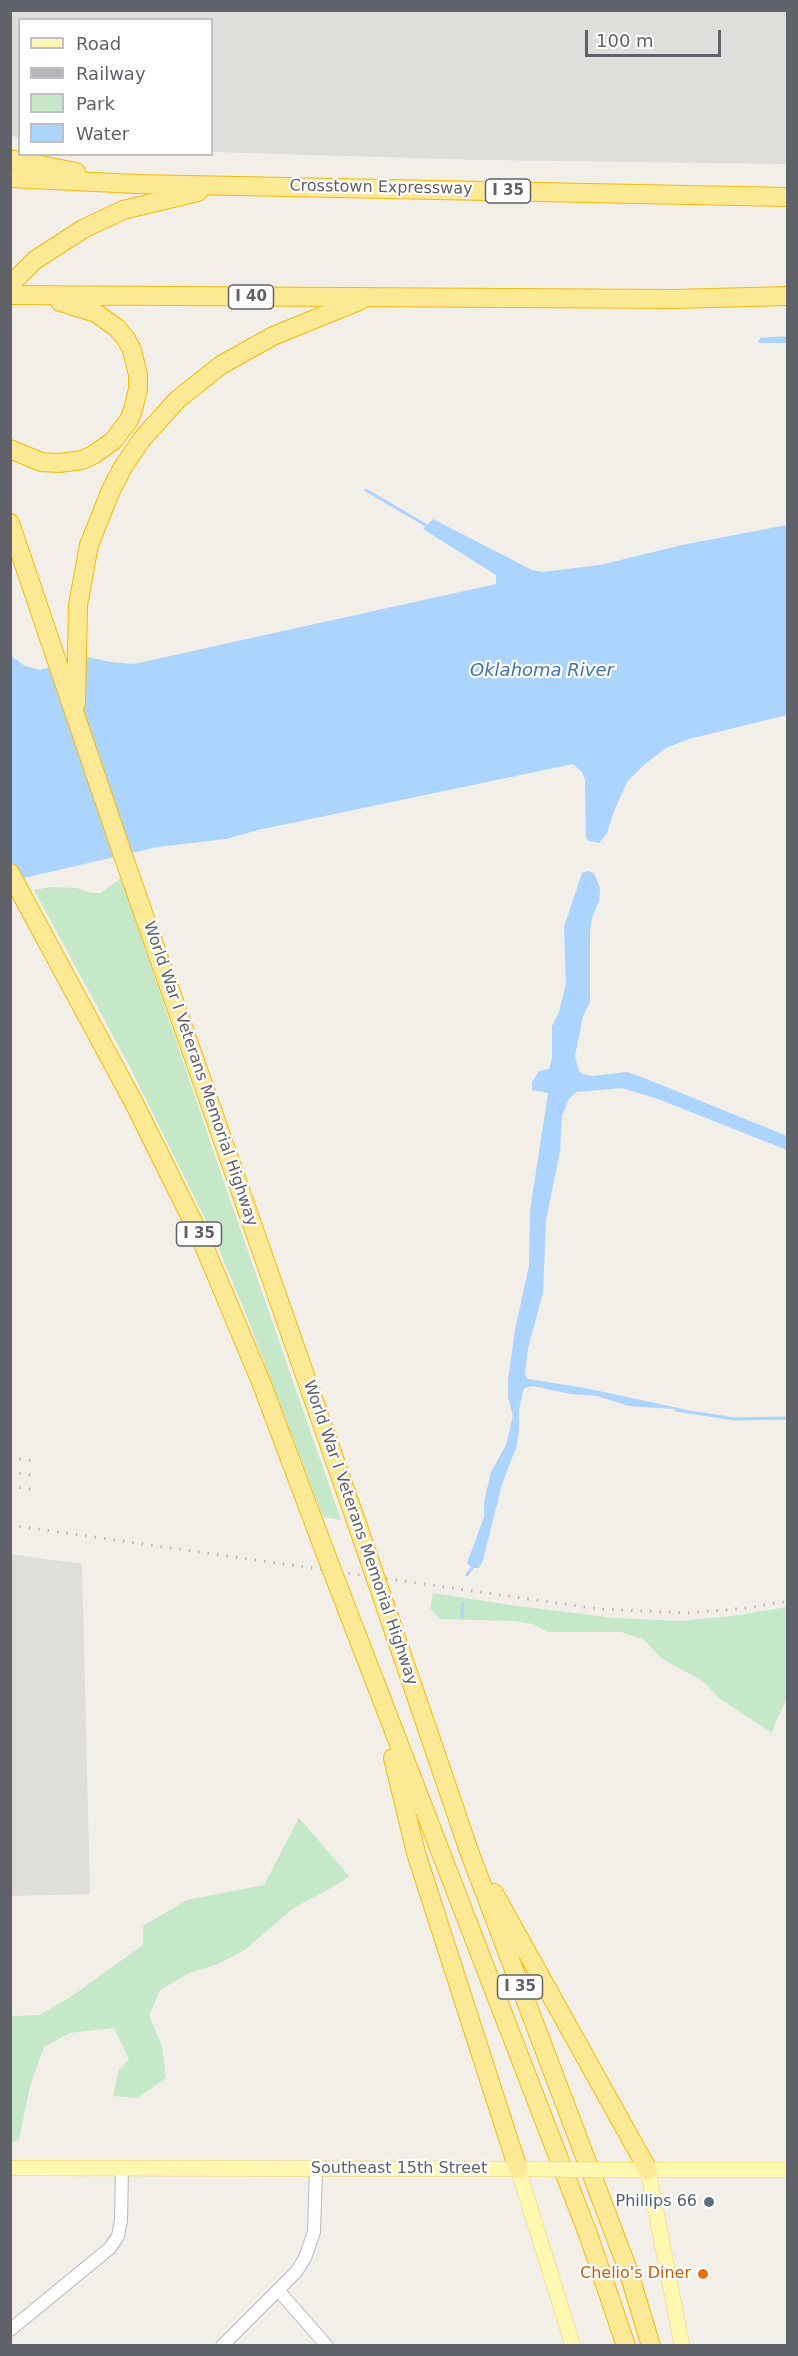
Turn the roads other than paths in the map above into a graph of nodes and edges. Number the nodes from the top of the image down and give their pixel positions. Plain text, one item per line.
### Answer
1 (10, 159) edge
2 (10, 178) edge
3 (137, 184) junction
4 (229, 185) junction
5 (788, 197) edge
6 (10, 285) edge
7 (10, 295) edge
8 (35, 295) junction
9 (788, 296) edge
10 (366, 297) junction
11 (10, 449) edge
12 (10, 523) edge
13 (10, 561) edge
14 (37, 600) junction
15 (76, 717) junction
16 (10, 873) edge
17 (375, 1683) junction
18 (470, 1851) junction
19 (10, 2168) edge
20 (122, 2168) junction
21 (316, 2169) junction
22 (518, 2169) junction
23 (648, 2170) junction
24 (788, 2170) edge
25 (278, 2290) junction
26 (10, 2330) edge
27 (222, 2346) edge
28 (327, 2346) edge
29 (573, 2346) edge
30 (626, 2346) edge
31 (651, 2346) edge
32 (682, 2346) edge

1 - 3 highway
2 - 3 highway, Crosstown Expressway
3 - 4 highway, Crosstown Expressway
4 - 5 highway, Crosstown Expressway / I 35
4 - 6 highway, I 35
7 - 8 highway, I 40
8 - 10 highway, I 40
8 - 11 highway
9 - 10 highway, I 35
10 - 15 highway, I 35
12 - 14 highway, World War I Veterans Memorial Highway
13 - 14 highway
14 - 15 highway, World War I Veterans Memorial Highway
15 - 18 highway, World War I Veterans Memorial Highway / I 35, bridge
16 - 17 highway, World War I Veterans Memorial Highway / I 35, bridge
17 - 22 highway
17 - 30 highway, World War I Veterans Memorial Highway / I 35
18 - 23 highway
18 - 31 highway, World War I Veterans Memorial Highway / I 35
19 - 20 main road, Southeast 15th Street
20 - 21 main road, Southeast 15th Street
20 - 26 street
21 - 22 main road, Southeast 15th Street
21 - 25 street
22 - 23 main road, Southeast 15th Street, bridge
22 - 29 main road
23 - 24 main road, Southeast 15th Street
23 - 32 main road
25 - 27 street
25 - 28 street

